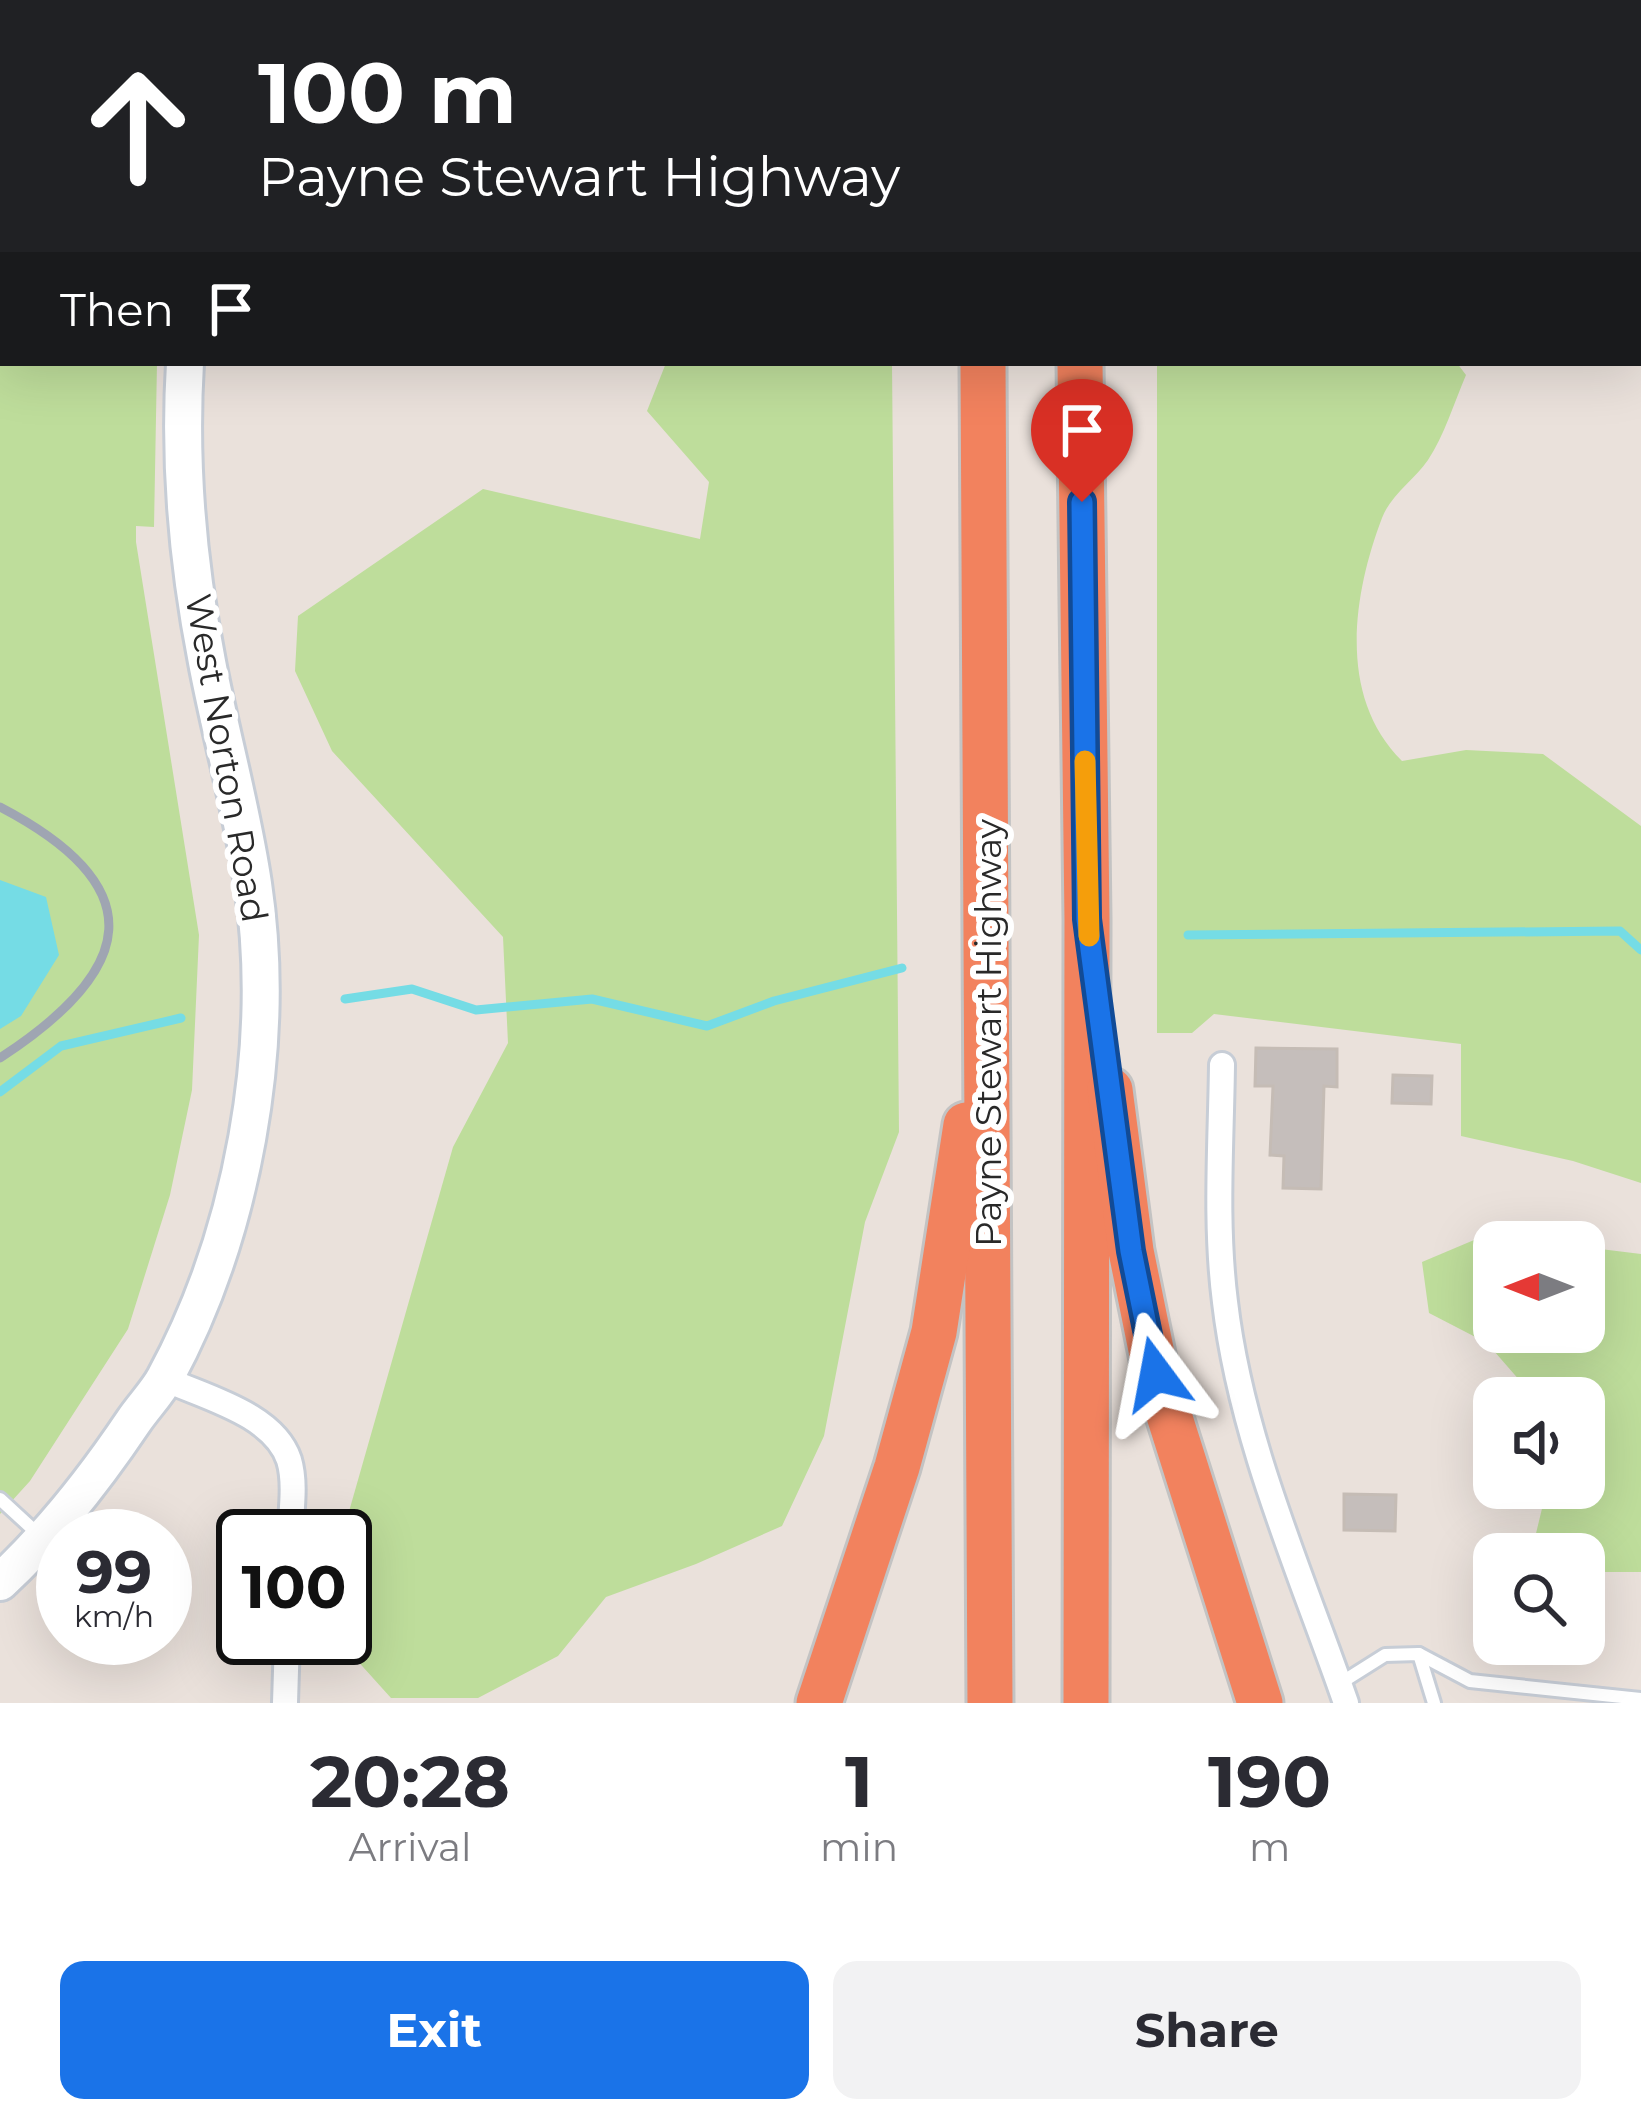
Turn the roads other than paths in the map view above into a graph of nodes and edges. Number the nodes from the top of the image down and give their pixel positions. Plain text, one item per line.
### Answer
1 (185, 366) edge
2 (983, 366) edge
3 (1080, 366) edge
4 (1087, 919) junction
5 (989, 962) junction
6 (1222, 1065) dead end
7 (165, 1379) junction
8 (0, 1499) edge
9 (67, 1509) edge
10 (290, 1509) edge
11 (36, 1532) edge
12 (36, 1547) edge
13 (0, 1582) edge
14 (1419, 1654) junction
15 (286, 1665) edge
16 (1343, 1693) edge
17 (1641, 1699) edge
18 (285, 1703) edge
19 (818, 1703) edge
20 (990, 1703) edge
21 (1085, 1703) edge
22 (1260, 1703) edge
23 (1434, 1703) edge

1 - 7 main road, West Norton Road
2 - 5 highway, Payne Stewart Highway
3 - 4 highway
4 - 21 highway
4 - 22 highway
5 - 19 highway
5 - 20 highway, Payne Stewart Highway
6 - 16 street
7 - 9 main road, West Norton Road
7 - 10 street
8 - 11 lane
12 - 13 main road, West Norton Road
14 - 16 lane
14 - 17 lane
14 - 23 lane
15 - 18 street

